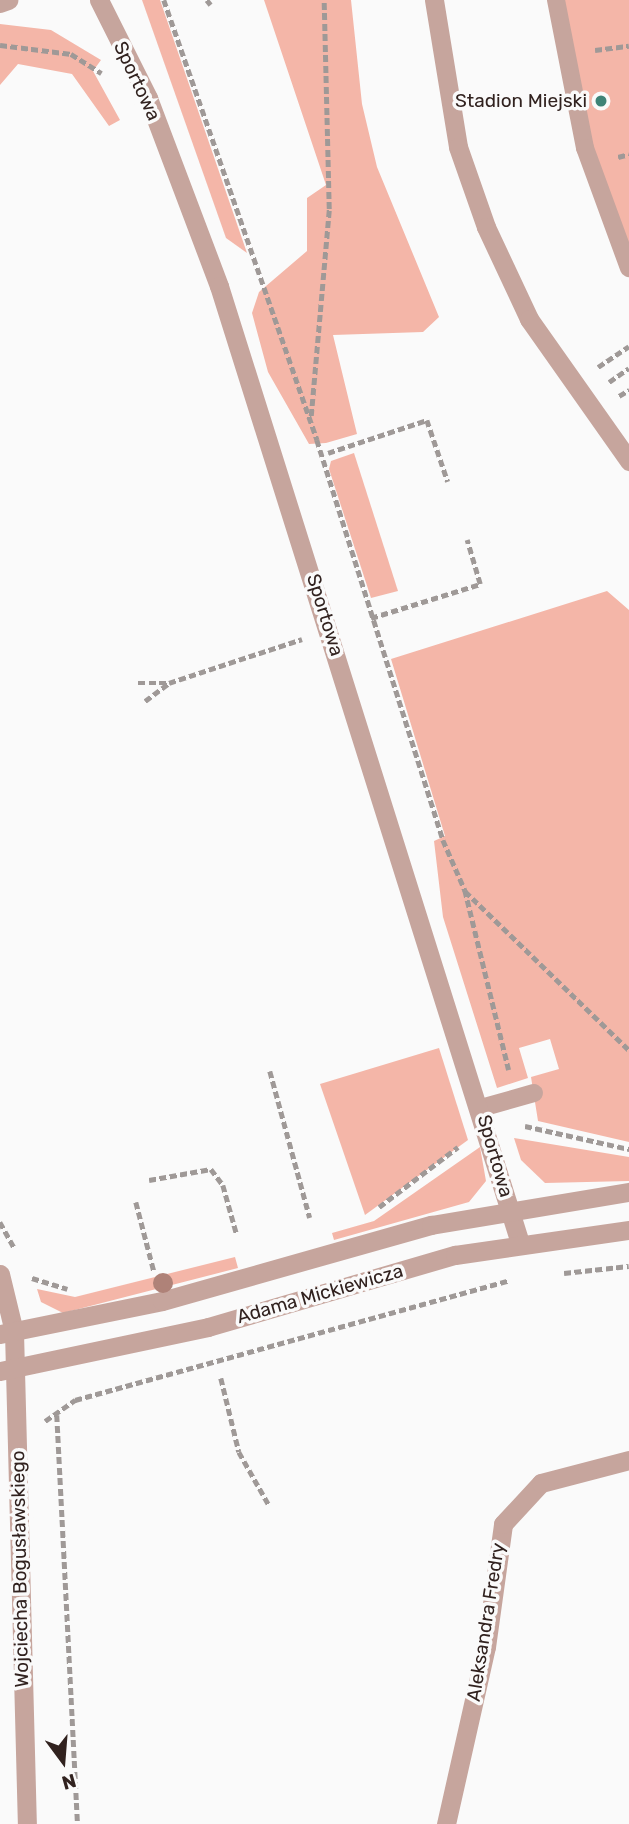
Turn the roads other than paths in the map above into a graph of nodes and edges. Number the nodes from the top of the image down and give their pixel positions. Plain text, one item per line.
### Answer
1 (8, 0) edge
2 (99, 0) edge
3 (434, 0) edge
4 (556, 0) edge
5 (0, 3) edge
6 (629, 268) edge
7 (629, 461) edge
8 (534, 1093) dead end
9 (481, 1108) junction
10 (629, 1192) edge
11 (510, 1208) junction
12 (629, 1230) edge
13 (520, 1242) junction
14 (2, 1277) edge
15 (7, 1333) edge
16 (6, 1371) edge
17 (629, 1460) edge
18 (27, 1824) edge
19 (446, 1824) edge

1 - 5 street
2 - 9 street, Sportowa
3 - 7 street
4 - 6 lane
8 - 9 lane
9 - 11 street, Sportowa
10 - 11 street, Adama Mickiewicza
11 - 13 street, Sportowa
11 - 15 street, Adama Mickiewicza
12 - 13 street, Adama Mickiewicza
13 - 16 street, Adama Mickiewicza
14 - 15 street, Wojciecha Bogusławskiego
15 - 16 street, Wojciecha Bogusławskiego
16 - 18 street, Wojciecha Bogusławskiego
17 - 19 street, Aleksandra Fredry

